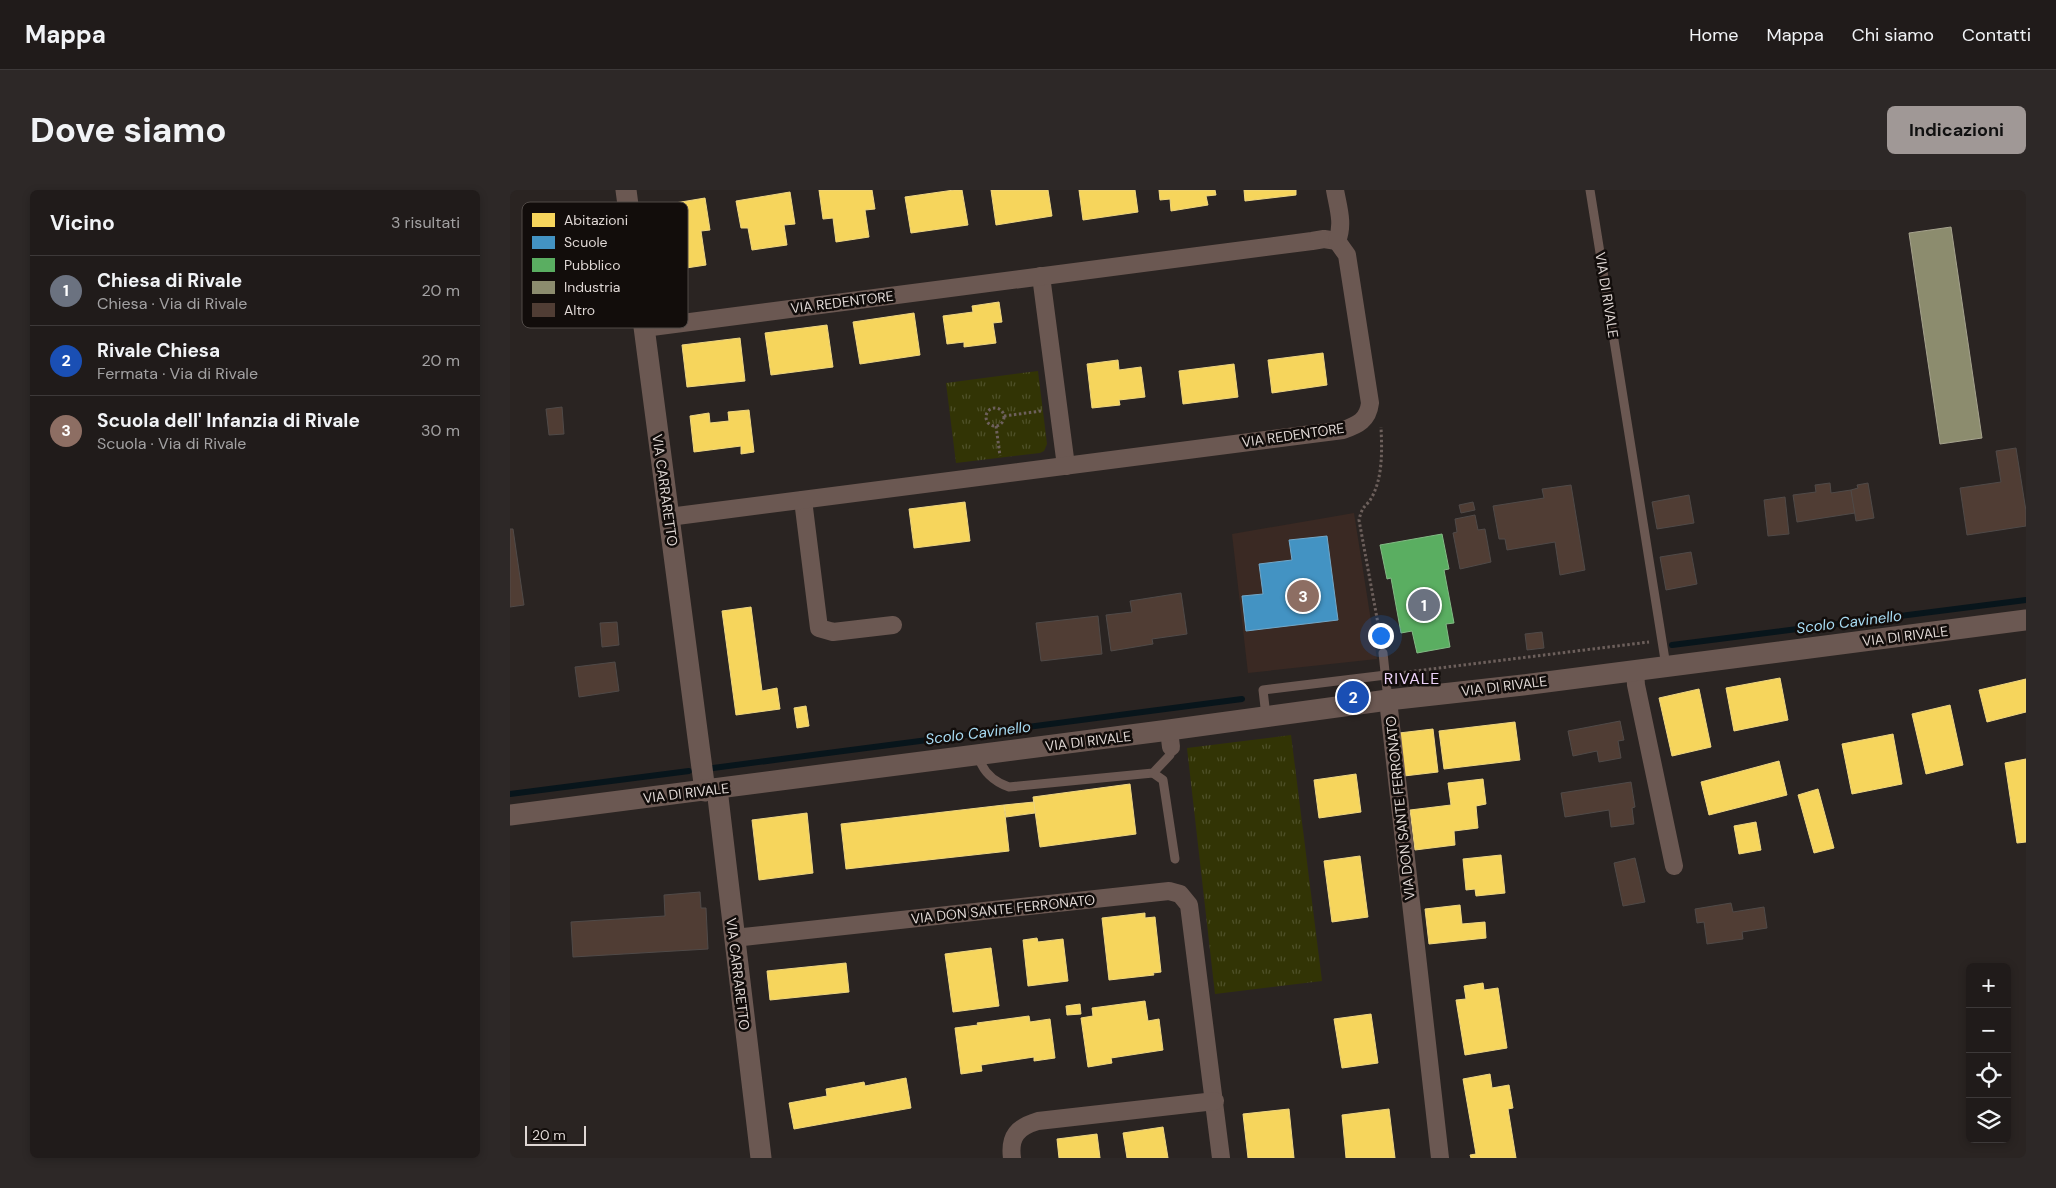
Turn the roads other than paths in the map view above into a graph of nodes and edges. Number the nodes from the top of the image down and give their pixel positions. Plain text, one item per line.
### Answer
1 (1336, 190) edge
2 (1590, 190) edge
3 (1337, 241) junction
4 (1041, 276) junction
5 (688, 322) edge
6 (644, 328) edge
7 (1066, 466) junction
8 (803, 500) junction
9 (669, 517) junction
10 (2026, 620) edge
11 (893, 625) dead end
12 (1383, 653) road end
13 (1666, 666) junction
14 (1635, 670) junction
15 (1386, 675) junction
16 (1388, 700) junction
17 (1266, 717) junction
18 (1170, 739) junction
19 (978, 755) junction
20 (1153, 773) junction
21 (711, 790) junction
22 (510, 815) edge
23 (1175, 859) dead end
24 (1674, 866) dead end
25 (734, 938) junction
26 (1215, 1101) junction
27 (761, 1158) edge
28 (1012, 1158) edge
29 (1221, 1158) edge
30 (1440, 1158) edge

1 - 3 street
2 - 13 lane, VIA DI RIVALE
3 - 4 street, VIA REDENTORE
3 - 7 street, VIA REDENTORE
4 - 5 street, VIA REDENTORE
4 - 7 street
6 - 9 street, VIA CARRARETTO
7 - 8 street, VIA REDENTORE
8 - 9 street, VIA REDENTORE
8 - 11 street
9 - 21 street, VIA CARRARETTO
10 - 13 street, VIA DI RIVALE
12 - 15 lane, VIA DON SANTE FERRONATO
13 - 14 street, VIA DI RIVALE
14 - 16 street, VIA DI RIVALE
14 - 24 street
15 - 16 lane, VIA DON SANTE FERRONATO
15 - 17 lane
16 - 17 street, VIA DI RIVALE
16 - 30 street, VIA DON SANTE FERRONATO
17 - 18 street, VIA DI RIVALE
18 - 19 street, VIA DI RIVALE
18 - 20 lane
19 - 20 lane
19 - 21 street, VIA DI RIVALE
20 - 23 lane
21 - 22 street, VIA DI RIVALE
21 - 25 street, VIA CARRARETTO
25 - 26 street, VIA DON SANTE FERRONATO
25 - 27 street, VIA CARRARETTO
26 - 28 street
26 - 29 street, VIA DON SANTE FERRONATO

